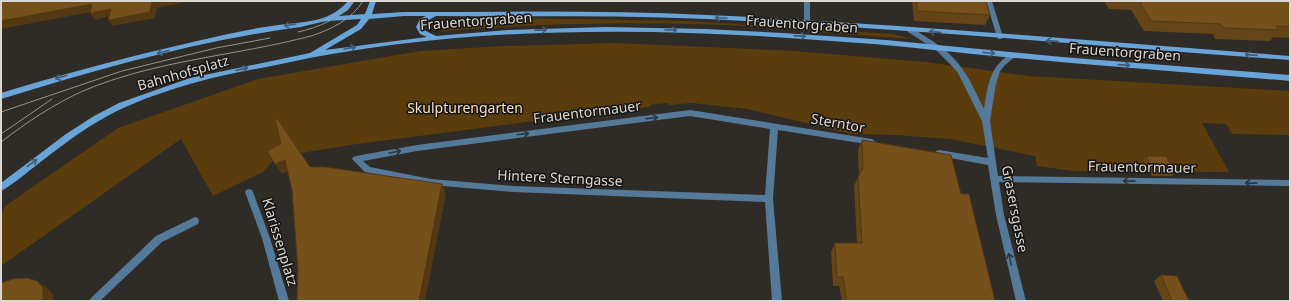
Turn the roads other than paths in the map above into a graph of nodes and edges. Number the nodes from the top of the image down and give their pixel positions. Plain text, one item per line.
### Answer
1 (352, 1) edge
2 (373, 1) edge
3 (807, 1) edge
4 (989, 1) edge
5 (439, 14) junction
6 (368, 15) junction
7 (329, 19) junction
8 (808, 22) junction
9 (910, 30) junction
10 (435, 36) junction
11 (1000, 37) junction
12 (938, 48) junction
13 (312, 54) junction
14 (1012, 56) junction
15 (1290, 58) edge
16 (1290, 78) edge
17 (1, 96) edge
18 (986, 121) junction
19 (774, 126) junction
20 (883, 144) edge
21 (929, 152) edge
22 (356, 159) joint
23 (991, 162) junction
24 (994, 180) junction
25 (1290, 183) edge
26 (1, 188) edge
27 (249, 192) dead end
28 (769, 200) junction
29 (195, 221) dead end
30 (94, 301) edge
31 (284, 301) edge
32 (777, 301) edge
33 (1020, 301) edge

1 - 7 main road, Bahnhofsplatz
2 - 6 main road, Bahnhofsplatz
3 - 8 street
4 - 11 street
5 - 6 main road, Frauentorgraben
8 -> 5 main road, Frauentorgraben
5 - 10 main road
6 - 7 main road, Frauentorgraben
6 - 13 main road, Bahnhofsplatz
7 -> 17 main road, Bahnhofsplatz
8 - 9 main road, Frauentorgraben
11 -> 9 main road, Frauentorgraben
9 - 12 street, Grasersgasse
10 -> 12 main road, Frauentorgraben
13 -> 10 main road, Frauentorgraben
15 -> 11 main road, Frauentorgraben
12 -> 14 main road, Frauentorgraben
12 - 18 street, Grasersgasse
26 -> 13 main road, Bahnhofsplatz
14 -> 16 main road, Frauentorgraben
14 - 18 street, Grasersgasse
18 - 23 street, Grasersgasse
19 - 20 street, Sterntor
22 -> 19 street, Frauentormauer
19 - 28 street
21 - 23 street
22 - 28 street, Hintere Sterngasse
23 - 24 street, Grasersgasse
25 -> 24 street, Frauentormauer
33 -> 24 street, Grasersgasse
27 - 31 street, Klarissenplatz
28 - 32 street
29 - 30 street

